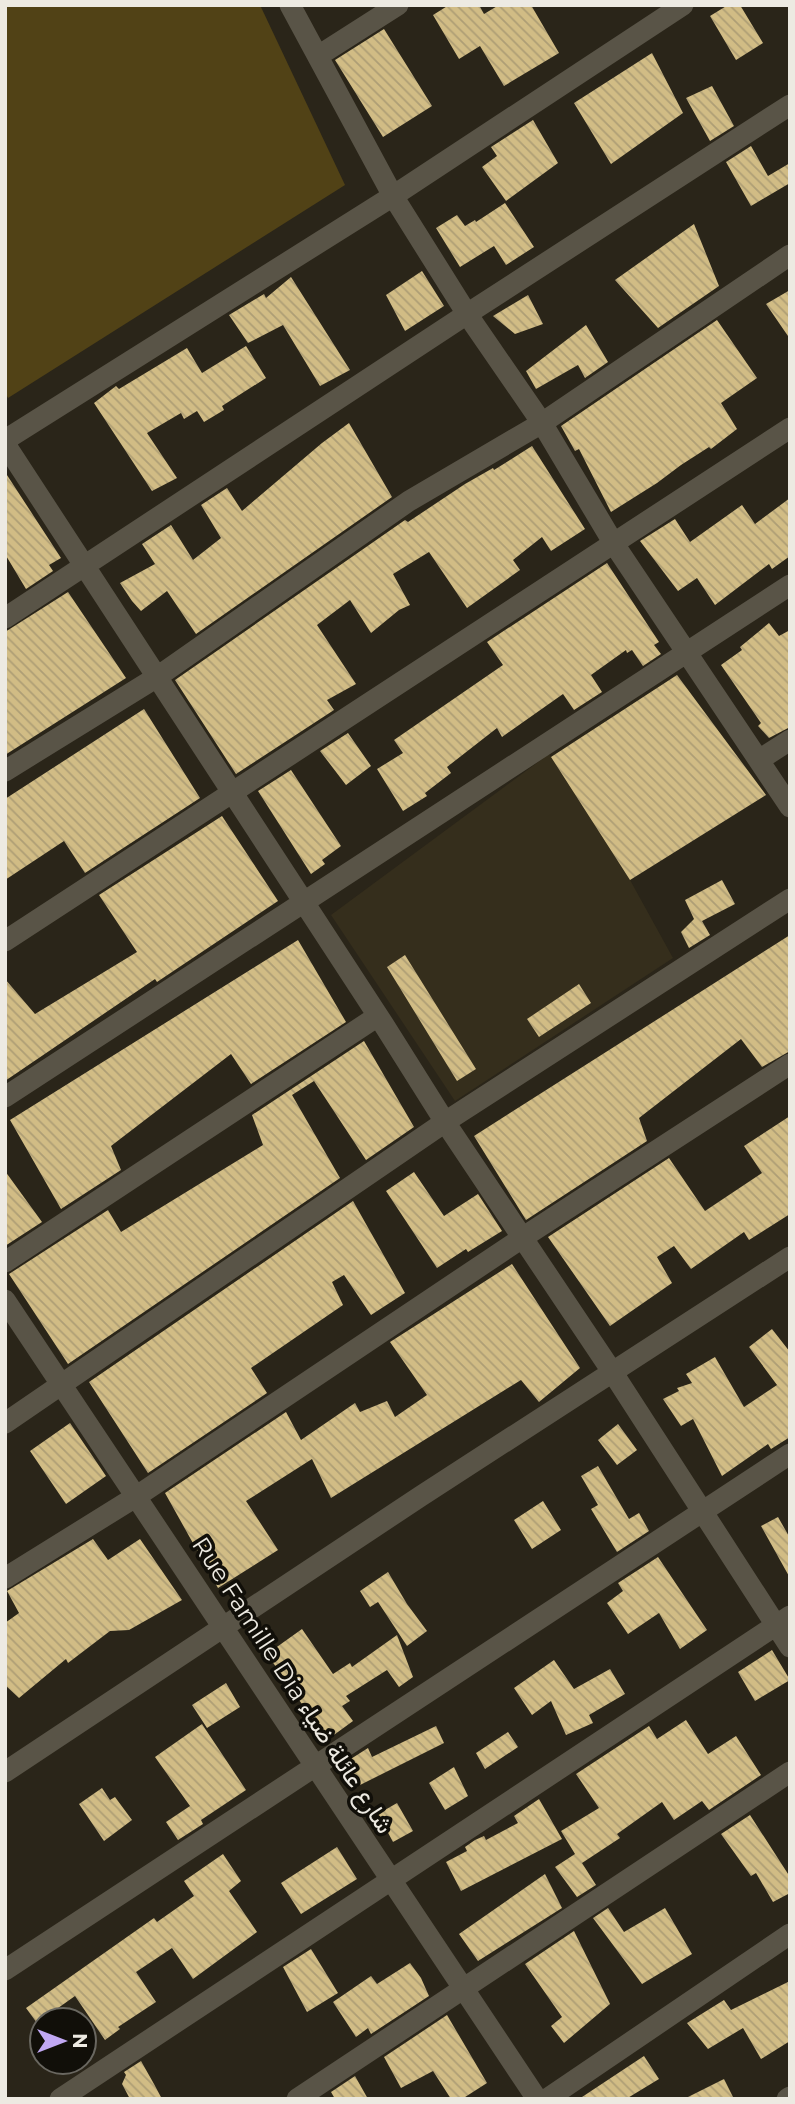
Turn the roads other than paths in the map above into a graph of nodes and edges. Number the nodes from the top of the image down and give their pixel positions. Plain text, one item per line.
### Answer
1 (290, 5) edge
2 (398, 5) edge
3 (683, 5) edge
4 (318, 57) junction
5 (790, 105) edge
6 (393, 196) junction
7 (790, 255) edge
8 (467, 314) junction
9 (542, 423) junction
10 (790, 428) edge
11 (5, 442) edge
12 (614, 544) junction
13 (83, 565) junction
14 (790, 585) edge
15 (5, 618) edge
16 (686, 652) junction
17 (157, 677) junction
18 (790, 740) edge
19 (759, 760) junction
20 (5, 772) edge
21 (232, 792) junction
22 (790, 807) edge
23 (790, 899) edge
24 (304, 903) junction
25 (5, 941) edge
26 (379, 1016) junction
27 (790, 1064) edge
28 (5, 1097) edge
29 (445, 1122) junction
30 (522, 1238) junction
31 (790, 1257) edge
32 (5, 1262) edge
33 (5, 1300) edge
34 (612, 1373) junction
35 (62, 1386) junction
36 (5, 1423) edge
37 (790, 1454) edge
38 (137, 1496) junction
39 (702, 1512) junction
40 (5, 1578) edge
41 (783, 1620) edge
42 (224, 1628) junction
43 (790, 1647) edge
44 (316, 1767) junction
45 (5, 1772) edge
46 (790, 1772) edge
47 (391, 1880) junction
48 (790, 1934) edge
49 (5, 1970) edge
50 (463, 1988) junction
51 (60, 2099) edge
52 (297, 2099) edge
53 (537, 2099) edge
54 (547, 2099) edge

1 - 4 street
2 - 4 street
3 - 6 street
4 - 6 street
5 - 8 street
6 - 8 street
6 - 11 street
7 - 9 street
8 - 9 street
8 - 13 street
9 - 12 street
9 - 17 street
10 - 12 street
11 - 13 street
12 - 16 street
12 - 21 street
13 - 15 street
13 - 17 street
14 - 16 street
16 - 19 street
16 - 24 street
17 - 20 street
17 - 21 street
18 - 19 street
19 - 22 street
21 - 24 street
21 - 25 street
23 - 29 street
24 - 26 street
24 - 28 street
26 - 29 street
26 - 32 street
27 - 30 street
29 - 30 street
29 - 35 street
30 - 34 street
30 - 38 street
31 - 34 street
33 - 35 street, Rue Famille Dia شارع عائلة ضياء
34 - 39 street
34 - 42 street
35 - 36 street
35 - 38 street, Rue Famille Dia شارع عائلة ضياء
37 - 39 street
38 - 40 street
38 - 42 street, Rue Famille Dia شارع عائلة ضياء
39 - 41 street
39 - 44 street
41 - 43 street
41 - 47 street
42 - 44 street, Rue Famille Dia شارع عائلة ضياء
42 - 45 street
44 - 47 street, Rue Famille Dia شارع عائلة ضياء
44 - 49 street
46 - 50 street
47 - 50 street, Rue Famille Dia شارع عائلة ضياء
47 - 51 street
48 - 54 street
50 - 52 street
50 - 53 street, Rue Famille Dia شارع عائلة ضياء

